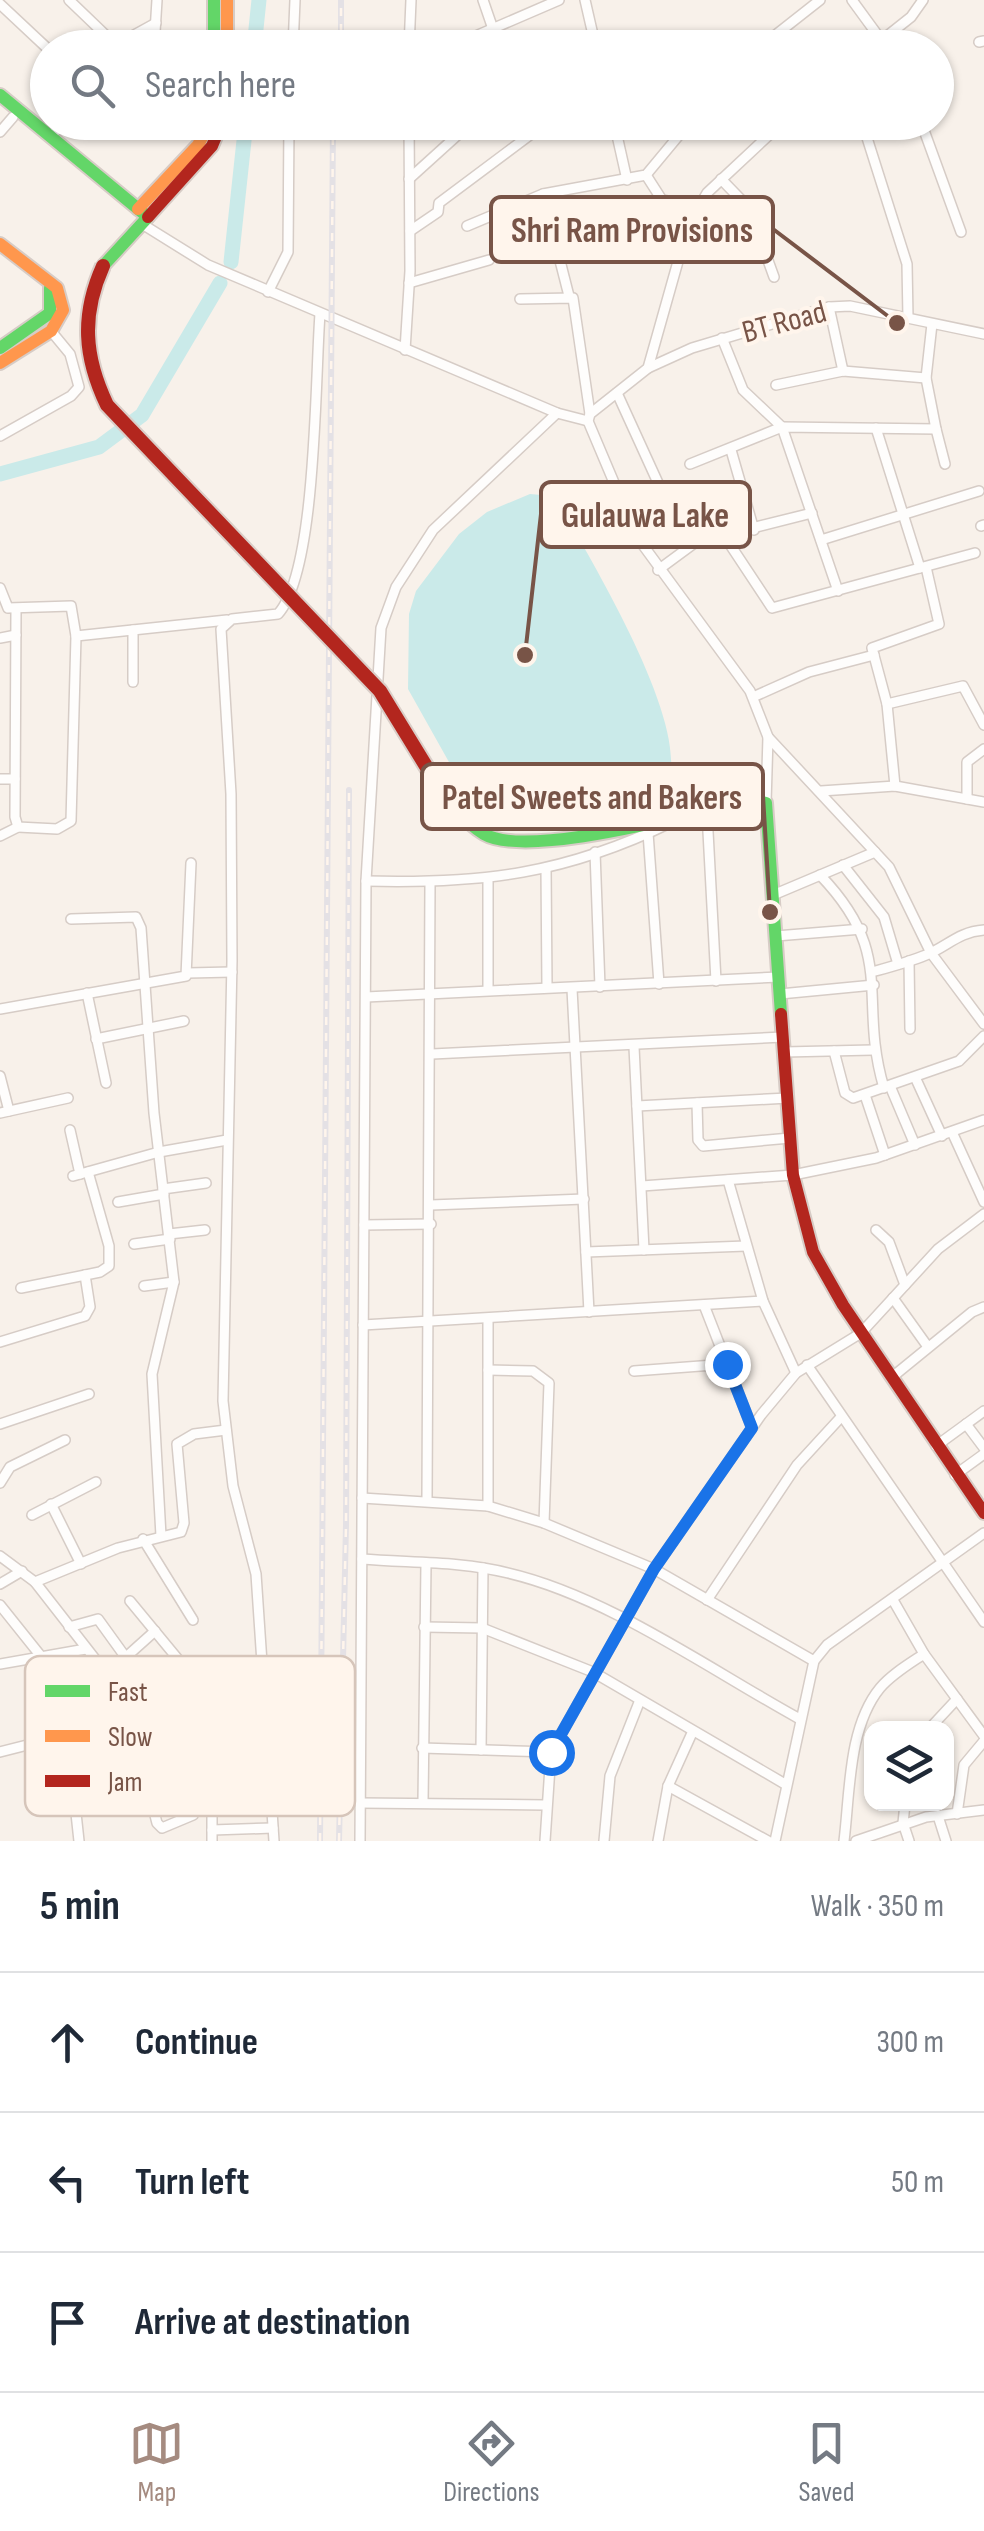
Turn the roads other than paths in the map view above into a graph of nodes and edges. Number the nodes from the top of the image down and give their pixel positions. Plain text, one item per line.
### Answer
1 (70, 0) edge
2 (157, 0) edge
3 (214, 0) edge
4 (227, 0) edge
5 (295, 0) edge
6 (411, 0) edge
7 (483, 0) edge
8 (557, 0) edge
9 (586, 0) edge
10 (820, 0) edge
11 (852, 0) edge
12 (923, 0) edge
13 (0, 4) edge
14 (156, 23) junction
15 (493, 28) junction
16 (101, 30) edge
17 (144, 30) edge
18 (155, 30) edge
19 (214, 30) edge
20 (226, 30) edge
21 (294, 30) edge
22 (409, 30) edge
23 (488, 30) edge
24 (592, 30) edge
25 (781, 30) edge
26 (875, 30) edge
27 (898, 30) edge
28 (30, 32) edge
29 (0, 95) edge
30 (0, 106) edge
31 (13, 117) junction
32 (29, 125) joint
33 (0, 132) edge
34 (47, 140) edge
35 (55, 140) edge
36 (201, 140) edge
37 (214, 140) edge
38 (289, 140) edge
39 (409, 140) edge
40 (452, 140) edge
41 (524, 140) edge
42 (618, 140) edge
43 (675, 140) edge
44 (764, 140) edge
45 (868, 140) edge
46 (928, 140) edge
47 (646, 174) junction
48 (410, 179) junction
49 (628, 180) junction
50 (721, 180) junction
51 (543, 194) junction
52 (699, 207) junction
53 (140, 216) junction
54 (467, 226) dead end
55 (410, 231) junction
56 (960, 232) dead end
57 (0, 244) edge
58 (489, 260) dead end
59 (774, 278) dead end
60 (49, 281) junction
61 (409, 284) junction
62 (268, 292) junction
63 (568, 296) junction
64 (520, 298) dead end
65 (829, 307) junction
66 (320, 314) junction
67 (908, 318) junction
68 (932, 324) junction
69 (51, 331) junction
70 (984, 334) edge
71 (722, 338) junction
72 (4, 341) edge
73 (404, 350) junction
74 (0, 363) edge
75 (648, 368) junction
76 (842, 371) junction
77 (926, 378) junction
78 (776, 385) dead end
79 (617, 392) junction
80 (557, 414) junction
81 (589, 418) junction
82 (782, 428) junction
83 (876, 428) junction
84 (936, 429) junction
85 (0, 436) edge
86 (730, 450) junction
87 (690, 464) dead end
88 (945, 464) dead end
89 (979, 490) dead end
90 (664, 496) dead end
91 (812, 513) junction
92 (903, 514) junction
93 (754, 530) junction
94 (724, 537) junction
95 (820, 540) junction
96 (974, 553) dead end
97 (923, 568) junction
98 (658, 570) junction
99 (0, 588) edge
100 (838, 592) junction
101 (16, 608) junction
102 (227, 620) junction
103 (133, 630) junction
104 (16, 635) junction
105 (76, 636) junction
106 (0, 638) edge
107 (874, 655) junction
108 (133, 682) dead end
109 (753, 697) junction
110 (887, 704) junction
111 (984, 725) edge
112 (768, 737) junction
113 (984, 749) edge
114 (0, 780) edge
115 (15, 780) junction
116 (895, 786) junction
117 (820, 791) junction
118 (967, 799) junction
119 (984, 802) edge
120 (766, 803) junction
121 (706, 813) junction
122 (684, 816) junction
123 (18, 827) junction
124 (648, 833) junction
125 (0, 836) edge
126 (595, 852) junction
127 (875, 852) junction
128 (191, 863) dead end
129 (844, 865) junction
130 (546, 868) junction
131 (820, 875) junction
132 (488, 880) junction
133 (366, 881) junction
134 (430, 882) junction
135 (773, 895) junction
136 (70, 920) dead end
137 (862, 929) junction
138 (984, 930) edge
139 (776, 936) junction
140 (931, 954) junction
141 (903, 962) junction
142 (188, 972) junction
143 (232, 972) junction
144 (872, 972) junction
145 (779, 977) junction
146 (716, 981) junction
147 (146, 982) junction
148 (659, 984) junction
149 (874, 985) junction
150 (547, 987) junction
151 (600, 987) junction
152 (572, 989) junction
153 (488, 990) junction
154 (87, 993) junction
155 (432, 993) junction
156 (780, 994) junction
157 (366, 997) junction
158 (0, 1009) edge
159 (184, 1021) dead end
160 (984, 1024) edge
161 (148, 1029) junction
162 (910, 1029) dead end
163 (984, 1036) edge
164 (96, 1039) junction
165 (783, 1044) junction
166 (577, 1047) junction
167 (634, 1047) junction
168 (874, 1050) junction
169 (834, 1051) junction
170 (432, 1054) junction
171 (0, 1076) edge
172 (915, 1077) junction
173 (106, 1083) dead end
174 (887, 1087) junction
175 (864, 1095) junction
176 (68, 1098) dead end
177 (788, 1098) junction
178 (698, 1103) junction
179 (637, 1106) junction
180 (5, 1112) edge
181 (984, 1120) edge
182 (70, 1130) dead end
183 (947, 1134) junction
184 (790, 1138) junction
185 (227, 1140) junction
186 (915, 1145) junction
187 (159, 1152) junction
188 (885, 1155) junction
189 (80, 1174) junction
190 (793, 1175) junction
191 (728, 1180) junction
192 (206, 1184) dead end
193 (642, 1186) junction
194 (163, 1191) junction
195 (584, 1199) junction
196 (118, 1202) dead end
197 (984, 1202) edge
198 (431, 1205) junction
199 (984, 1214) edge
200 (364, 1224) junction
201 (431, 1224) junction
202 (205, 1230) dead end
203 (876, 1230) dead end
204 (170, 1237) junction
205 (134, 1244) dead end
206 (746, 1246) junction
207 (644, 1250) junction
208 (586, 1252) junction
209 (85, 1275) junction
210 (174, 1282) junction
211 (144, 1286) dead end
212 (905, 1286) junction
213 (21, 1288) dead end
214 (893, 1298) junction
215 (763, 1302) junction
216 (704, 1305) junction
217 (984, 1308) edge
218 (589, 1312) junction
219 (488, 1319) junction
220 (430, 1322) junction
221 (363, 1325) junction
222 (861, 1332) junction
223 (0, 1342) edge
224 (928, 1347) junction
225 (727, 1364) junction
226 (808, 1365) junction
227 (488, 1370) junction
228 (634, 1370) dead end
229 (796, 1373) junction
230 (891, 1378) junction
231 (89, 1394) dead end
232 (984, 1411) edge
233 (841, 1416) junction
234 (0, 1424) edge
235 (966, 1424) junction
236 (752, 1428) junction
237 (226, 1430) junction
238 (65, 1440) dead end
239 (936, 1446) junction
240 (984, 1451) edge
241 (955, 1474) junction
242 (96, 1482) dead end
243 (0, 1483) edge
244 (362, 1498) junction
245 (427, 1499) junction
246 (52, 1504) junction
247 (488, 1506) junction
248 (984, 1512) edge
249 (32, 1515) dead end
250 (544, 1523) junction
251 (984, 1534) edge
252 (161, 1536) junction
253 (143, 1540) junction
254 (0, 1556) edge
255 (362, 1558) junction
256 (944, 1562) junction
257 (80, 1564) junction
258 (426, 1564) junction
259 (483, 1568) junction
260 (654, 1569) junction
261 (22, 1570) junction
262 (35, 1582) junction
263 (0, 1584) edge
264 (130, 1600) dead end
265 (707, 1600) junction
266 (894, 1600) junction
267 (0, 1605) edge
268 (193, 1620) dead end
269 (625, 1621) junction
270 (984, 1622) edge
271 (424, 1626) junction
272 (69, 1627) junction
273 (482, 1628) junction
274 (155, 1631) junction
275 (86, 1649) junction
276 (924, 1654) junction
277 (40, 1655) junction
278 (36, 1656) edge
279 (92, 1656) edge
280 (125, 1656) edge
281 (127, 1656) edge
282 (175, 1656) edge
283 (262, 1656) edge
284 (25, 1658) edge
285 (814, 1661) junction
286 (0, 1664) edge
287 (593, 1672) junction
288 (640, 1700) junction
289 (957, 1700) junction
290 (798, 1718) junction
291 (937, 1721) edge
292 (692, 1733) junction
293 (984, 1738) edge
294 (25, 1746) edge
295 (422, 1748) junction
296 (481, 1750) junction
297 (0, 1752) edge
298 (551, 1752) junction
299 (784, 1784) junction
300 (668, 1786) junction
301 (422, 1802) junction
302 (360, 1803) junction
303 (545, 1804) junction
304 (984, 1810) edge
305 (904, 1811) edge
306 (958, 1814) junction
307 (76, 1816) edge
308 (154, 1816) edge
309 (191, 1816) edge
310 (273, 1816) edge
311 (938, 1816) junction
312 (903, 1823) junction
313 (274, 1828) junction
314 (212, 1835) edge
315 (79, 1841) edge
316 (274, 1841) edge
317 (360, 1841) edge
318 (545, 1841) edge
319 (604, 1841) edge
320 (658, 1841) edge
321 (771, 1841) edge
322 (844, 1841) edge
323 (856, 1841) edge
324 (909, 1841) edge
325 (946, 1841) edge

1 - 16 street
2 - 14 street
3 - 19 main road
4 - 20 main road
5 - 21 street
6 - 22 street
7 - 15 street
8 - 15 street
9 - 24 street
10 - 25 street
11 - 26 street
12 - 27 street
13 - 28 street
14 - 17 street
14 - 18 street
15 - 23 street
29 - 32 main road
30 - 31 main road
31 - 32 main road
31 - 33 street
34 - 53 main road
35 - 53 main road
36 - 53 main road
37 - 53 main road
38 - 62 street
39 - 48 street
40 - 48 street
41 - 55 street
42 - 49 street
43 - 47 street
44 - 50 street
45 - 67 street
46 - 56 street
47 - 49 street
47 - 52 street
48 - 55 street
49 - 51 street
50 - 52 street
50 - 59 street
51 - 54 street
51 - 63 street
52 - 75 street
53 - 62 street
53 - 122 main road, bridge
55 - 61 street
57 - 60 main road
58 - 61 street
60 - 69 main road
60 - 72 main road
61 - 73 street
62 - 66 street
63 - 64 street
63 - 81 street
65 - 67 street, BT Road
65 - 71 street, BT Road
65 - 76 street
66 - 73 street
66 - 102 street
67 - 68 street, BT Road
68 - 70 street, BT Road
68 - 77 street
69 - 74 main road
69 - 85 street
71 - 75 street, BT Road
71 - 82 street
73 - 80 street
75 - 79 street, BT Road
76 - 77 street
76 - 78 street
77 - 84 street
79 - 81 street, BT Road
79 - 90 street
80 - 81 street
80 - 133 street
81 - 98 street
82 - 83 street
82 - 86 street
82 - 91 street
83 - 84 street
83 - 92 street
84 - 88 street
86 - 87 street
86 - 93 street
89 - 92 street
91 - 93 street
91 - 95 street
92 - 95 street
92 - 97 street
93 - 94 street
94 - 98 street
94 - 100 street
95 - 100 street
96 - 97 street
97 - 100 street
97 - 107 street
98 - 109 street
99 - 101 street
101 - 104 street
101 - 105 street
102 - 103 street
102 - 143 street
103 - 105 street
103 - 108 street
104 - 106 street
104 - 115 street
105 - 123 street
107 - 109 street
107 - 110 street
109 - 112 street
110 - 111 street
110 - 116 street
112 - 117 street
112 - 120 street
113 - 118 street
114 - 115 street
115 - 123 street
116 - 117 street
116 - 118 street
117 - 127 street
118 - 119 street
120 - 121 main road
120 - 135 main road
121 - 122 main road
121 - 146 street
122 - 124 street
123 - 125 street
124 - 126 street
124 - 148 street
126 - 130 street
126 - 151 street
127 - 129 street
127 - 140 street
128 - 142 street
129 - 131 street
129 - 141 street
130 - 132 street
130 - 150 street
131 - 135 street
131 - 137 street
132 - 134 street
132 - 153 street
133 - 134 street
133 - 157 street
134 - 155 street
135 - 139 main road
136 - 147 street
137 - 139 street
137 - 144 street
138 - 140 street
139 - 145 main road
140 - 141 street
140 - 160 street
141 - 144 street
141 - 162 street
142 - 143 street
142 - 147 street
143 - 185 street
144 - 149 street
145 - 146 street
145 - 156 main road
146 - 148 street
147 - 154 street
147 - 161 street
148 - 151 street
149 - 156 street
149 - 168 street
150 - 152 street
150 - 153 street
151 - 152 street
152 - 166 street
153 - 155 street
154 - 158 street
154 - 164 street
155 - 157 street
155 - 170 street
156 - 165 main road
157 - 200 street
159 - 161 street
161 - 164 street
161 - 187 street
163 - 172 street
164 - 173 street
165 - 167 street
165 - 169 street
165 - 177 main road
166 - 167 street
166 - 170 street
166 - 195 street
167 - 179 street
168 - 169 street
168 - 174 street
169 - 175 street
170 - 198 street
171 - 180 street
172 - 174 street
172 - 183 street
174 - 175 street
174 - 186 street
175 - 188 street
176 - 180 street
177 - 178 street
177 - 184 main road
178 - 179 street
178 - 184 street
179 - 193 street
181 - 183 street
182 - 189 street
183 - 186 street
183 - 197 street
184 - 190 main road
185 - 187 street
185 - 237 street
186 - 188 street
187 - 189 street
187 - 194 street
188 - 190 street
189 - 209 street
190 - 191 street
190 - 222 main road
191 - 193 street
191 - 206 street
192 - 194 street
193 - 207 street
194 - 196 street
194 - 204 street
195 - 198 street
195 - 208 street
198 - 201 street
199 - 212 street
200 - 201 street
200 - 221 street
201 - 220 street
202 - 204 street
203 - 212 street
204 - 205 street
204 - 210 street
206 - 207 street
206 - 215 street
207 - 208 street
208 - 218 street
209 - 213 street
209 - 223 street
210 - 211 street
210 - 252 street
212 - 214 street
214 - 222 street
214 - 224 street
215 - 216 street
215 - 229 street
216 - 218 street
216 - 225 street
217 - 224 street
218 - 219 street
219 - 220 street
219 - 227 street
220 - 221 street
220 - 245 street
221 - 244 street
222 - 226 street
222 - 230 main road
224 - 230 street
225 - 228 street
225 - 236 street
226 - 229 street
226 - 233 street
227 - 247 street
227 - 250 street
229 - 236 street
230 - 239 main road
231 - 234 street
232 - 235 street
233 - 256 street
233 - 265 street
235 - 239 street
235 - 240 street
236 - 260 street
237 - 252 street
237 - 283 street
238 - 243 street
239 - 241 main road
240 - 241 street
241 - 248 main road
242 - 246 street
244 - 245 street
244 - 255 street
245 - 247 street
246 - 249 street
246 - 257 street
247 - 250 street
250 - 260 street
251 - 256 street
252 - 253 street
253 - 257 street
253 - 268 street
254 - 261 street
255 - 258 street
255 - 302 street
256 - 266 street
256 - 270 street
257 - 262 street
258 - 259 street
258 - 271 street
259 - 269 street
259 - 273 street
260 - 265 street
260 - 269 street
261 - 262 street
261 - 263 street
262 - 272 street
264 - 274 street
265 - 285 street
266 - 276 street
266 - 285 street
267 - 277 street
269 - 287 street
269 - 290 street
271 - 273 street
271 - 295 street
272 - 275 street
272 - 280 street
273 - 287 street
273 - 296 street
274 - 281 street
274 - 282 street
275 - 277 street
275 - 279 street
276 - 289 street
276 - 322 street
277 - 278 street
284 - 286 street
285 - 290 street
287 - 288 street
287 - 298 street
288 - 292 street
288 - 319 street
289 - 291 street
289 - 293 street
290 - 299 street
292 - 299 street
292 - 300 street
293 - 306 street
294 - 297 street
295 - 296 street
295 - 301 street
296 - 298 street
298 - 303 street
299 - 321 street
300 - 320 street
300 - 321 street
301 - 302 street
301 - 303 street
302 - 317 street
303 - 318 street
304 - 306 street
305 - 312 street
306 - 311 street
307 - 315 street
308 - 309 street
310 - 313 street
311 - 312 street
311 - 325 street
312 - 323 street
312 - 324 street
313 - 314 street
313 - 316 street

